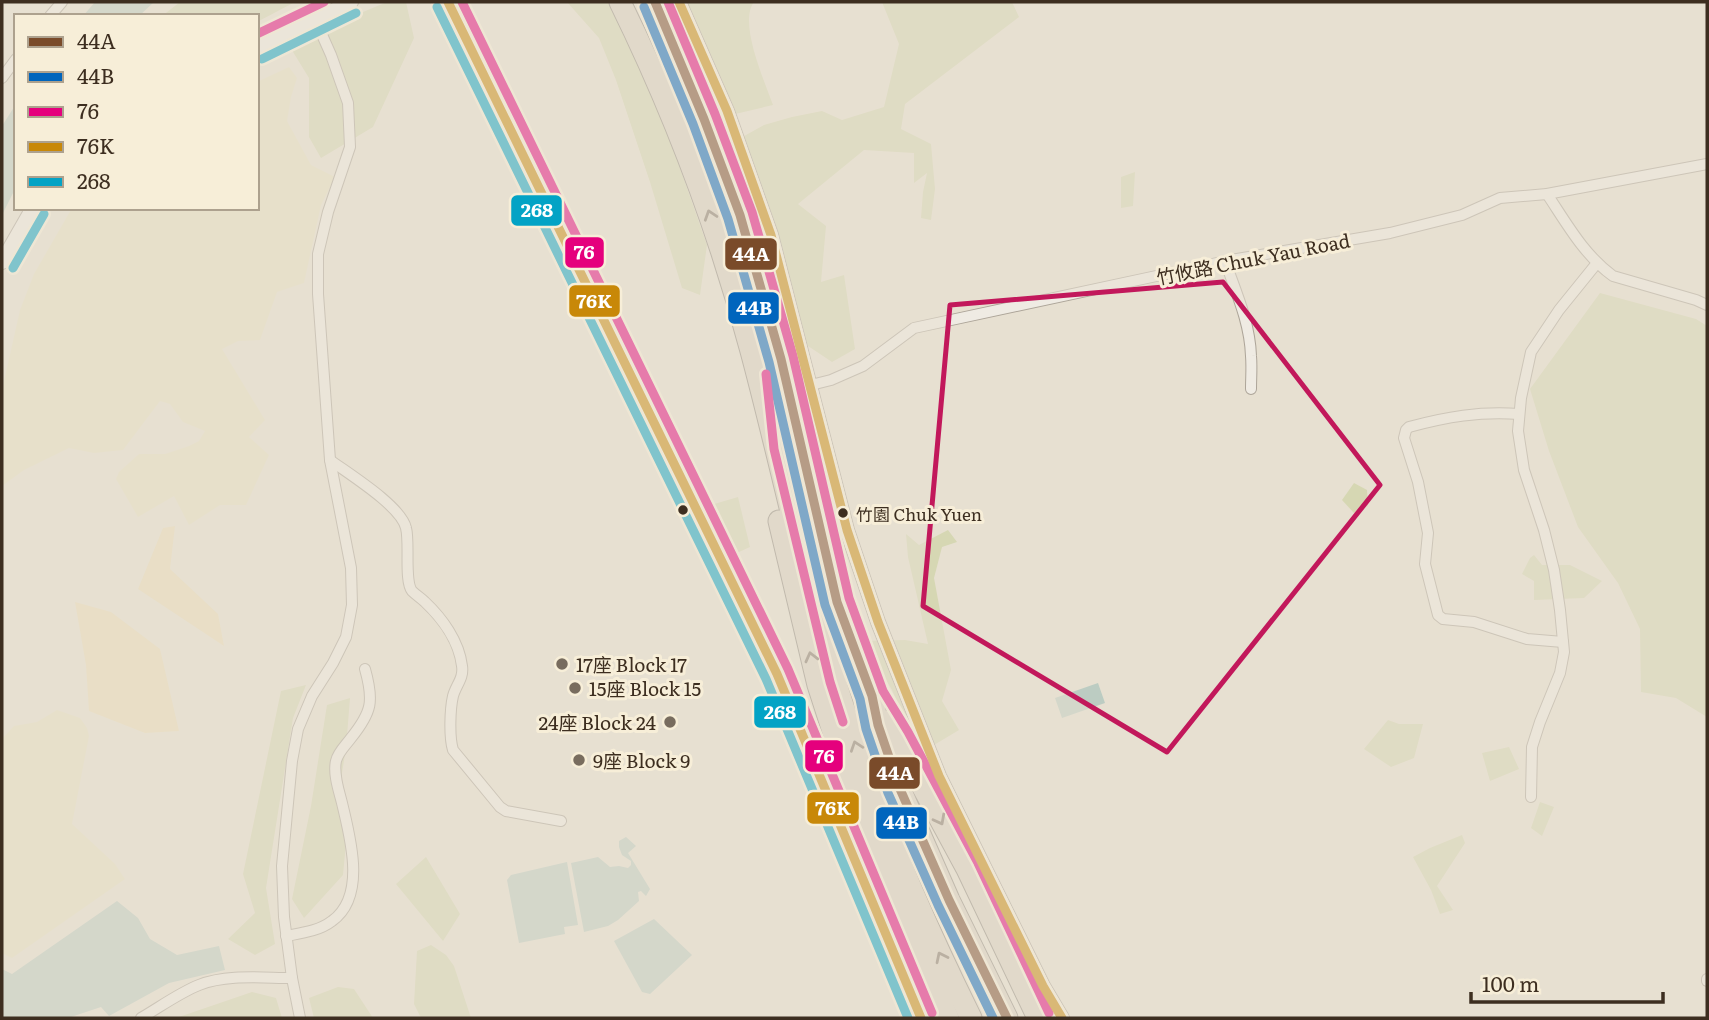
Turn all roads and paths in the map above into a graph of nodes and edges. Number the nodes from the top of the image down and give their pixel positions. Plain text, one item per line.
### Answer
1 (351, 2) edge
2 (448, 2) edge
3 (620, 2) edge
4 (655, 2) edge
5 (679, 2) edge
6 (315, 19) junction
7 (259, 47) edge
8 (14, 62) edge
9 (2, 78) edge
10 (1707, 164) edge
11 (1547, 194) junction
12 (32, 210) edge
13 (1225, 261) junction
14 (2, 262) edge
15 (1597, 263) junction
16 (1707, 305) edge
17 (751, 351) junction
18 (811, 386) junction
19 (1251, 389) dead end
20 (1518, 414) junction
21 (330, 460) junction
22 (1563, 642) junction
23 (365, 669) dead end
24 (872, 696) junction
25 (1531, 797) dead end
26 (561, 821) dead end
27 (286, 936) junction
28 (292, 978) junction
29 (141, 1018) edge
30 (300, 1018) edge
31 (921, 1018) edge
32 (948, 1018) edge
33 (971, 1018) edge
34 (1007, 1018) edge
35 (1038, 1018) edge
36 (1062, 1018) edge

1 - 6 street
2 - 31 main road
17 -> 3 highway
4 - 24 highway
5 - 18 street
6 - 7 street
6 - 21 street
8 - 9 street
10 - 11 street, 竹攸路 Chuk Yau Road
11 - 13 street, 竹攸路 Chuk Yau Road
11 - 15 street
12 - 14 street
13 - 18 street, 竹攸路 Chuk Yau Road
13 - 19 street
15 - 16 street
15 - 20 street
32 -> 17 highway
33 -> 17 highway
18 - 36 street
20 - 22 street
20 - 22 street
21 - 26 street
21 - 27 street
22 - 25 street
23 - 27 street
24 - 34 highway
24 -> 35 highway
27 - 28 street
28 - 29 street
28 - 30 street

